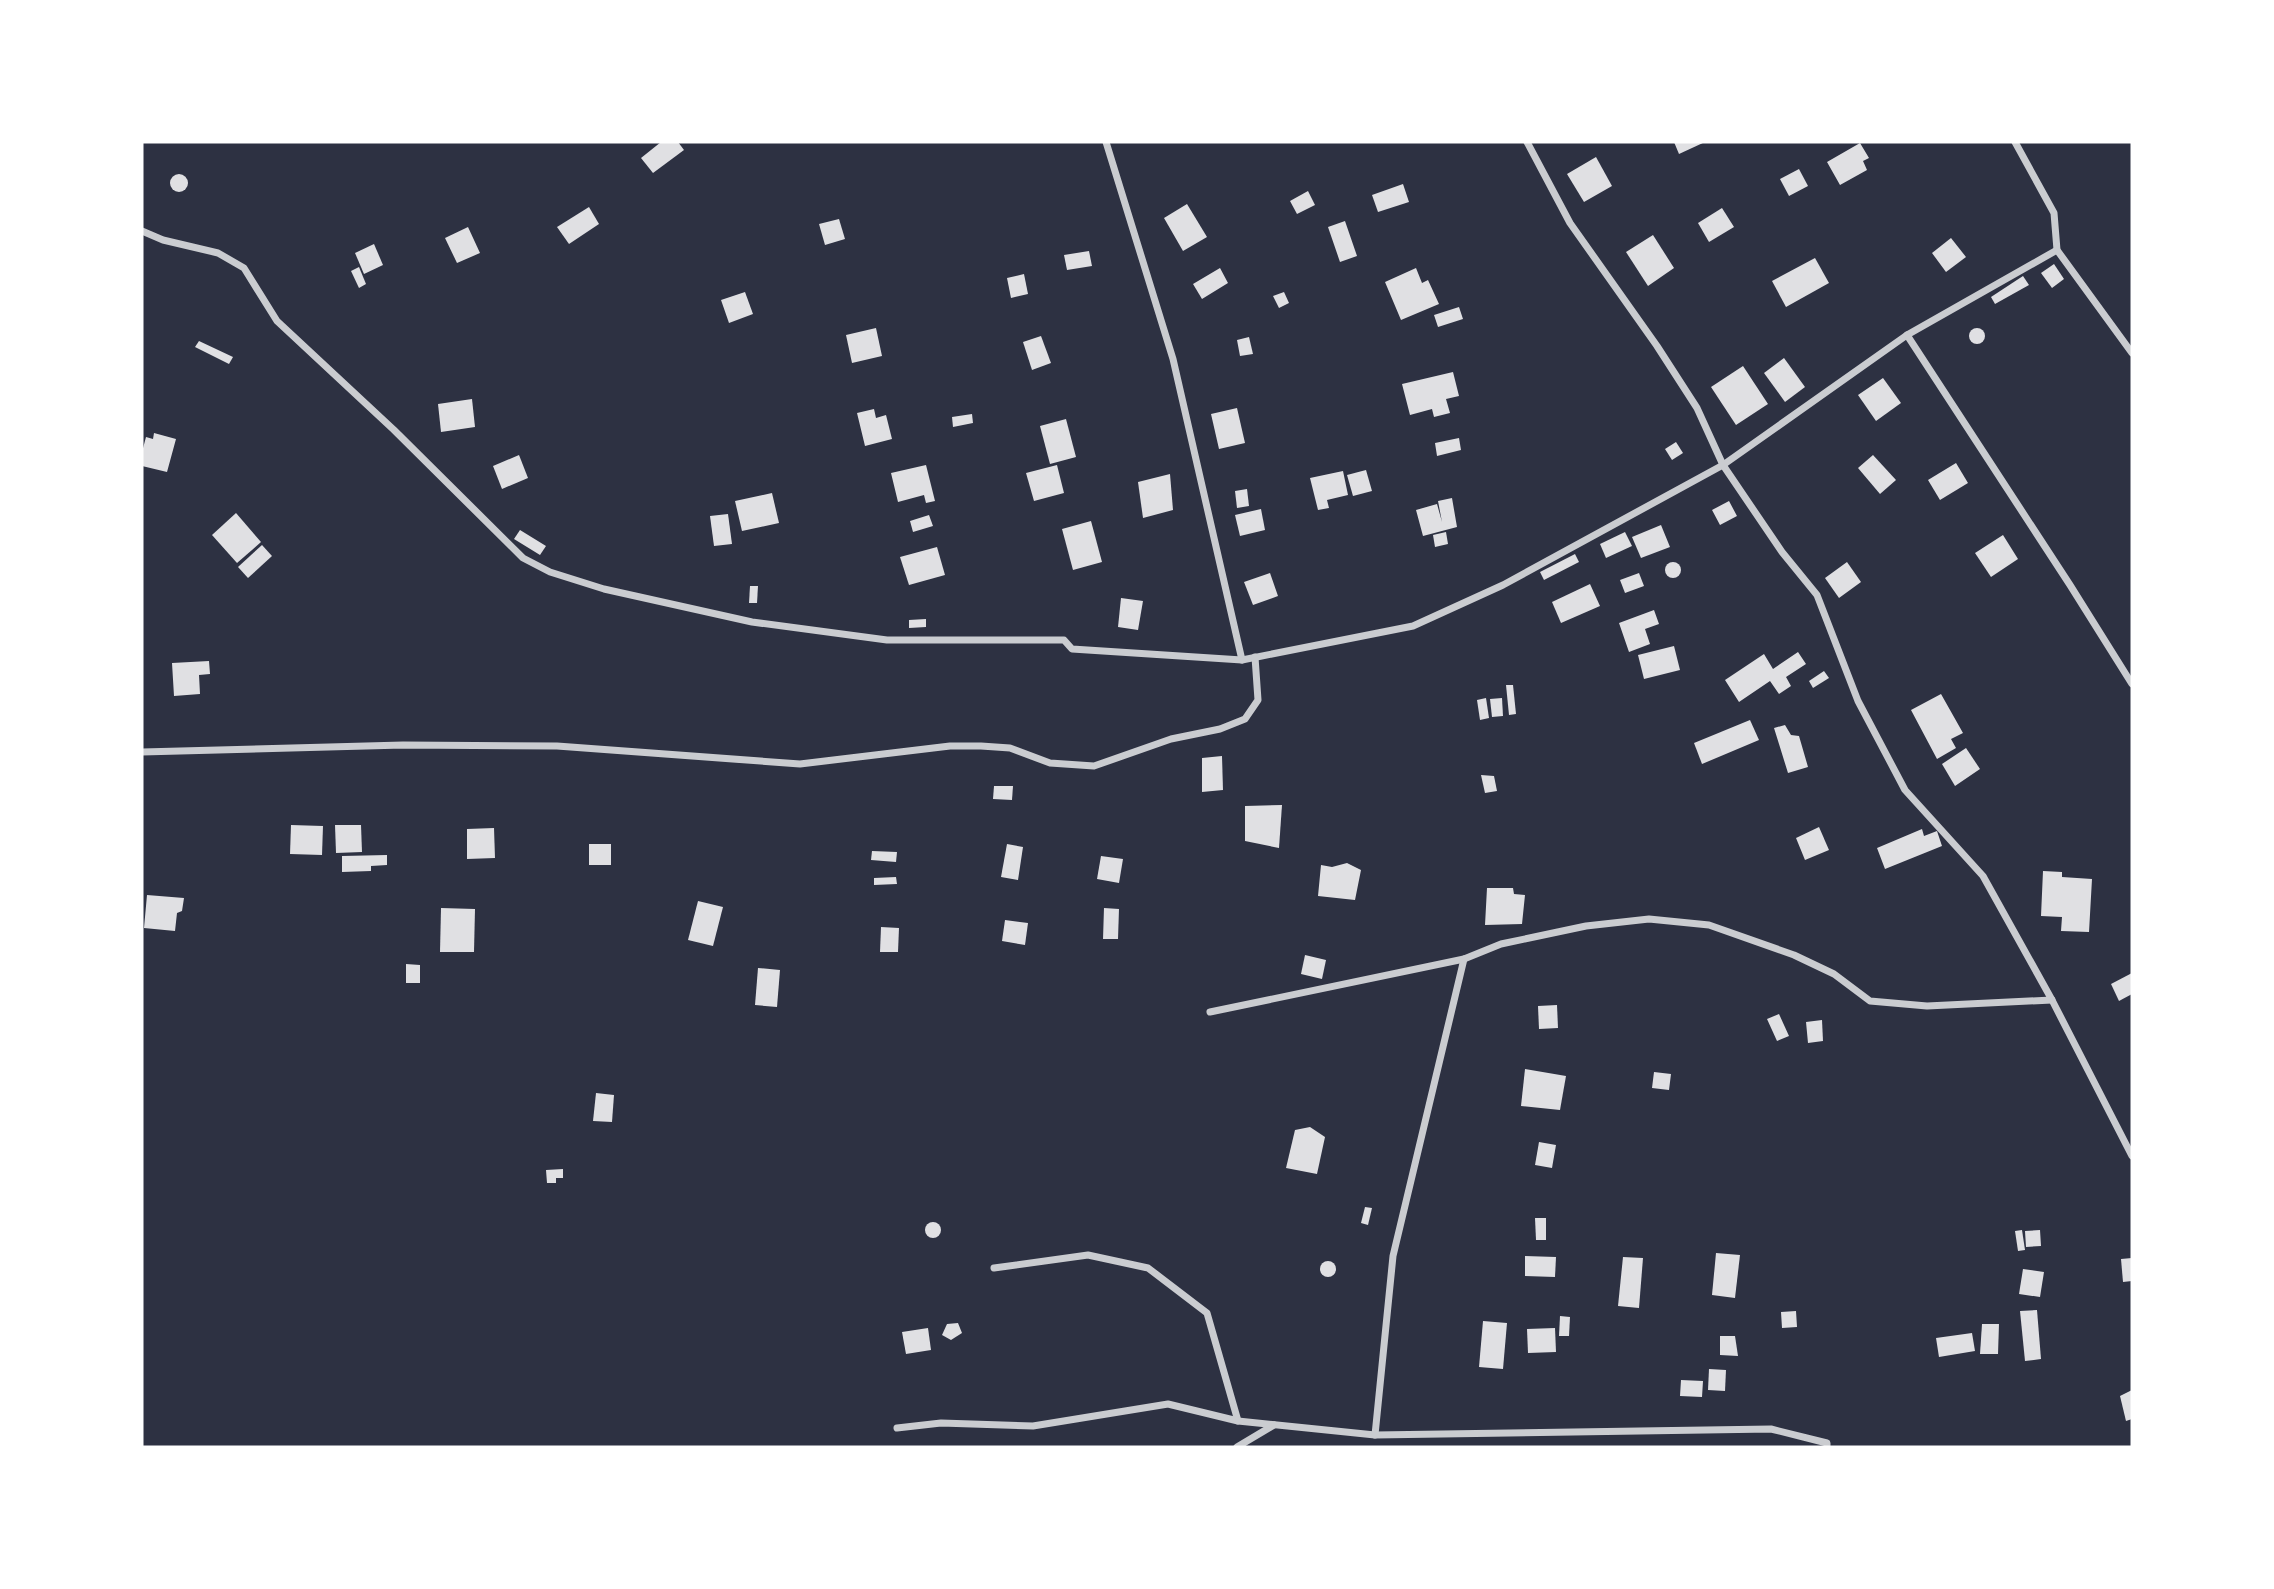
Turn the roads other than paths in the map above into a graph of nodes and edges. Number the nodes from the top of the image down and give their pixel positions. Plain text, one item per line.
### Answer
1 (1106, 142) edge
2 (1527, 142) edge
3 (2015, 142) edge
4 (142, 231) edge
5 (2057, 250) junction
6 (1907, 335) junction
7 (2132, 353) edge
8 (1723, 465) junction
9 (1255, 657) junction
10 (1242, 660) junction
11 (2132, 684) edge
12 (142, 752) edge
13 (1464, 959) junction
14 (2052, 1000) junction
15 (1210, 1012) dead end
16 (2132, 1156) edge
17 (994, 1268) dead end
18 (1238, 1420) junction
19 (1275, 1424) junction
20 (897, 1428) dead end
21 (1375, 1435) junction
22 (1237, 1447) edge
23 (1828, 1447) edge

1 - 10 street
2 - 8 street
3 - 5 street
4 - 10 street
5 - 6 street
5 - 7 street
6 - 8 street
6 - 11 street
8 - 9 street
8 - 14 street
9 - 10 street
9 - 12 street
13 - 14 street
13 - 15 street
13 - 21 street
14 - 16 street
17 - 18 street
18 - 19 street
18 - 20 street
19 - 21 street
19 - 22 street
21 - 23 street

